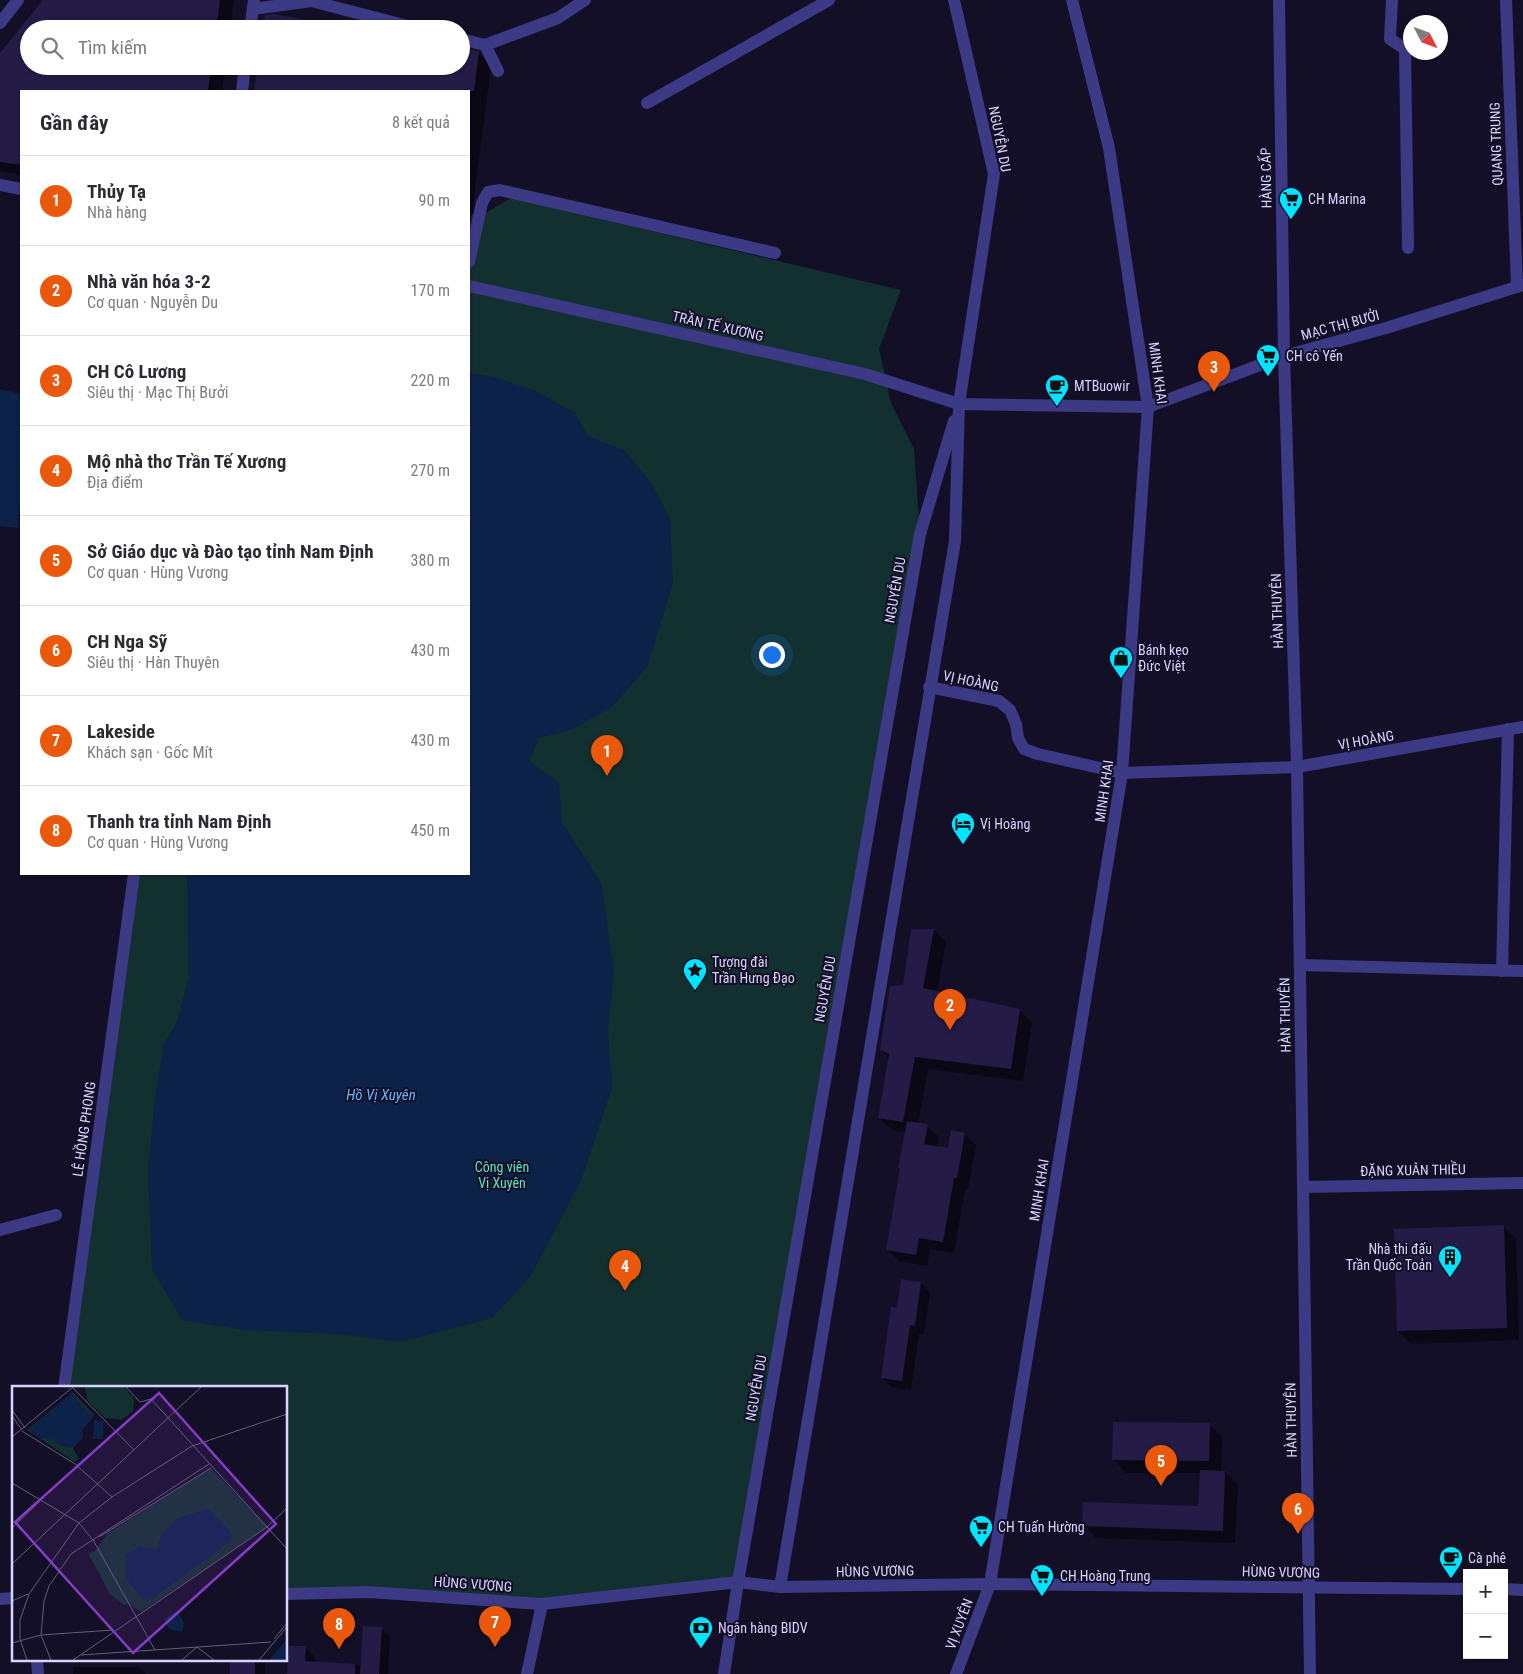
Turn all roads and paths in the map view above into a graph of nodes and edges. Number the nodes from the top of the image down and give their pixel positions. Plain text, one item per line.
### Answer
1 (18, 0) edge
2 (585, 0) edge
3 (829, 0) edge
4 (954, 0) edge
5 (1072, 0) edge
6 (1279, 0) edge
7 (1392, 0) edge
8 (1506, 0) edge
9 (256, 3) edge
10 (252, 20) edge
11 (383, 20) edge
12 (0, 23) edge
13 (470, 41) edge
14 (485, 45) junction
15 (498, 71) dead end
16 (244, 75) edge
17 (242, 90) edge
18 (647, 103) dead end
19 (0, 184) edge
20 (20, 189) edge
21 (1408, 248) dead end
22 (775, 252) dead end
23 (470, 257) edge
24 (470, 286) edge
25 (1520, 286) edge
26 (1284, 356) junction
27 (959, 404) junction
28 (1148, 407) junction
29 (929, 687) junction
30 (1523, 727) edge
31 (1508, 730) junction
32 (1297, 767) junction
33 (1122, 773) junction
34 (134, 875) edge
35 (1300, 964) junction
36 (1502, 971) junction
37 (1523, 971) edge
38 (1523, 1183) edge
39 (1303, 1187) junction
40 (56, 1214) dead end
41 (0, 1230) edge
42 (64, 1386) edge
43 (738, 1582) junction
44 (990, 1584) junction
45 (780, 1587) junction
46 (1308, 1587) junction
47 (1463, 1589) edge
48 (1508, 1590) edge
49 (1523, 1590) edge
50 (288, 1594) edge
51 (542, 1604) junction
52 (527, 1674) edge
53 (724, 1674) edge
54 (956, 1674) edge
55 (1310, 1674) edge

1 - 12 street
2 - 14 street
3 - 18 street
4 - 27 street, NGUYỄN DU
5 - 28 street, MINH KHAI
6 - 26 street, HÀNG CẤP
7 - 21 street
8 - 25 street, QUANG TRUNG
9 - 10 street
9 - 11 street
13 - 14 street
14 - 15 street
16 - 17 street
19 - 20 street
22 - 23 street
24 - 27 street, TRẦN TẾ XƯƠNG
25 - 26 street, MẠC THỊ BƯỞI
26 - 28 street, MẠC THỊ BƯỞI
26 - 32 street, HÀN THUYÊN
27 - 28 street, MẠC THỊ BƯỞI
27 - 29 street, NGUYỄN DU
27 - 43 street, NGUYỄN DU
28 - 33 street, MINH KHAI
29 - 33 street, VỊ HOÀNG
29 - 45 street, NGUYỄN DU
30 - 31 street, VỊ HOÀNG
31 - 32 street, VỊ HOÀNG
31 - 36 street
32 - 33 street, VỊ HOÀNG
32 - 35 street, HÀN THUYÊN
33 - 44 street, MINH KHAI
34 - 42 street, LÊ HỒNG PHONG
35 - 36 street
35 - 39 street, HÀN THUYÊN
36 - 37 street
38 - 39 street, ĐẶNG XUÂN THIỀU
39 - 46 street, HÀN THUYÊN
40 - 41 street
43 - 45 street, HÙNG VƯƠNG
43 - 51 street, HÙNG VƯƠNG
43 - 53 street, NGUYỄN DU
44 - 45 street, HÙNG VƯƠNG
44 - 46 street, HÙNG VƯƠNG
44 - 54 street, VỊ XUYÊN
46 - 47 street, HÙNG VƯƠNG
46 - 55 street, HÀN THUYÊN
48 - 49 street
50 - 51 street, HÙNG VƯƠNG
51 - 52 street

